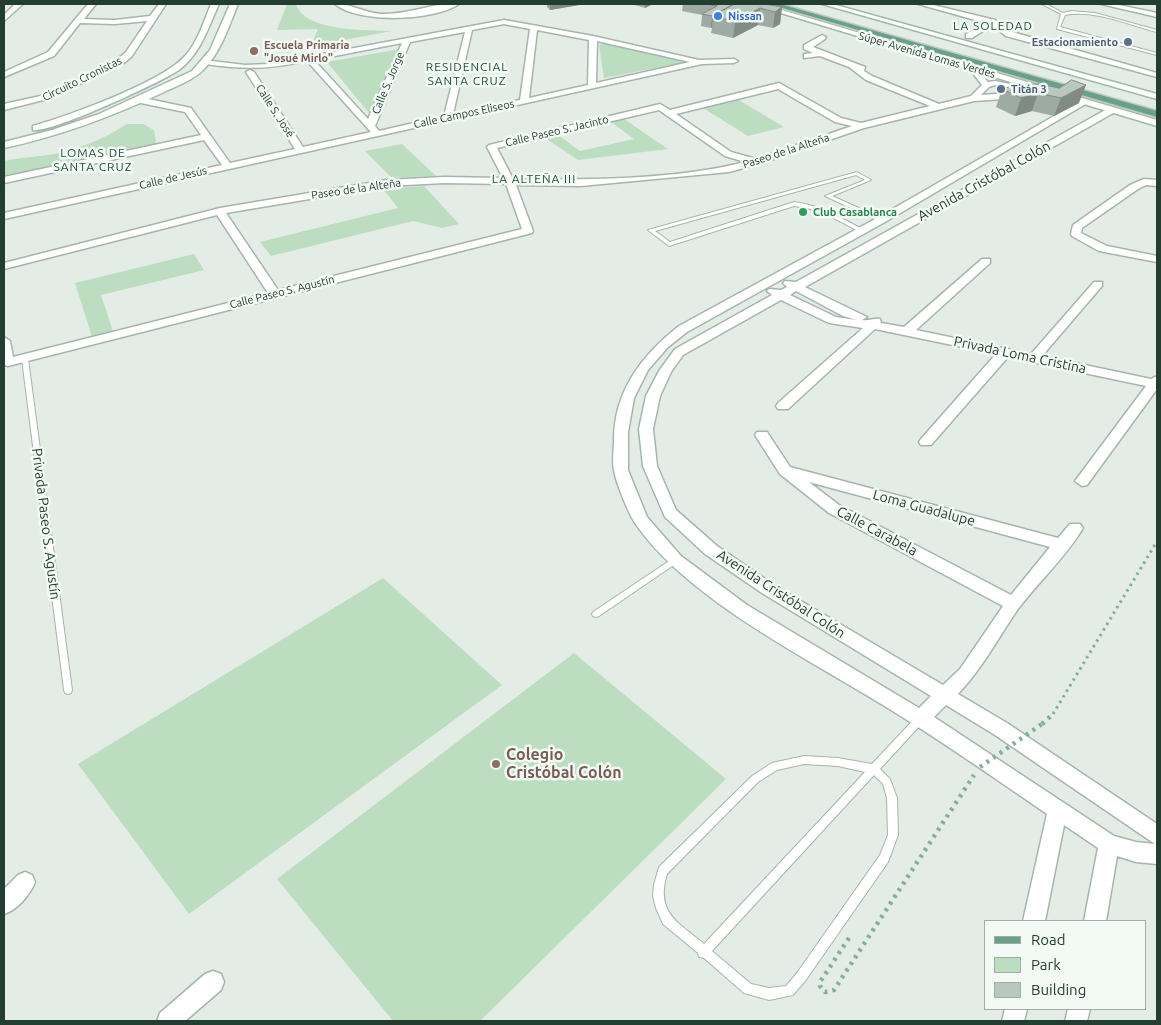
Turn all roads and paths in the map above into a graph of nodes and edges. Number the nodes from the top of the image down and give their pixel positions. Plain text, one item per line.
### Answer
1 (19, 4) edge
2 (92, 4) edge
3 (162, 4) edge
4 (215, 4) edge
5 (234, 4) edge
6 (339, 4) edge
7 (456, 4) edge
8 (754, 4) edge
9 (802, 4) edge
10 (825, 4) edge
11 (922, 4) edge
12 (1044, 4) edge
13 (1105, 4) edge
14 (767, 5) edge
15 (970, 9) dead end
16 (1062, 14) junction
17 (1157, 15) edge
18 (153, 18) junction
19 (4, 19) edge
20 (79, 21) junction
21 (992, 22) junction
22 (534, 27) junction
23 (469, 30) junction
24 (1157, 32) edge
25 (969, 36) dead end
26 (822, 37) dead end
27 (593, 38) junction
28 (406, 42) junction
29 (821, 54) junction
30 (1157, 54) edge
31 (807, 56) dead end
32 (311, 61) junction
33 (734, 61) dead end
34 (702, 62) junction
35 (204, 65) junction
36 (973, 68) junction
37 (250, 72) junction
38 (4, 75) edge
39 (1157, 75) edge
40 (986, 85) junction
41 (592, 86) junction
42 (1012, 96) junction
43 (1066, 96) junction
44 (1157, 97) edge
45 (974, 98) junction
46 (139, 100) junction
47 (524, 101) junction
48 (1081, 104) junction
49 (1157, 104) edge
50 (4, 107) edge
51 (939, 107) junction
52 (1107, 112) junction
53 (669, 113) junction
54 (1157, 114) edge
55 (448, 117) junction
56 (838, 120) junction
57 (1157, 123) edge
58 (861, 126) junction
59 (373, 129) junction
60 (22, 131) dead end
61 (841, 132) junction
62 (205, 137) junction
63 (4, 145) edge
64 (300, 150) junction
65 (728, 154) junction
66 (756, 162) junction
67 (227, 166) junction
68 (729, 169) junction
69 (4, 180) edge
70 (510, 182) junction
71 (1157, 183) edge
72 (220, 211) junction
73 (4, 216) edge
74 (881, 220) junction
75 (862, 231) junction
76 (1157, 259) edge
77 (986, 261) dead end
78 (4, 266) edge
79 (775, 276) junction
80 (760, 284) junction
81 (1098, 284) dead end
82 (796, 287) junction
83 (274, 294) junction
84 (780, 295) junction
85 (878, 325) junction
86 (907, 331) junction
87 (4, 341) edge
88 (1004, 352) junction
89 (25, 358) junction
90 (1034, 358) junction
91 (1156, 382) edge
92 (783, 406) dead end
93 (762, 435) dead end
94 (926, 442) dead end
95 (785, 471) junction
96 (1082, 482) dead end
97 (1075, 528) dead end
98 (1156, 543) edge
99 (1063, 545) junction
100 (675, 560) junction
101 (1013, 604) junction
102 (596, 614) dead end
103 (68, 690) dead end
104 (944, 696) junction
105 (921, 718) junction
106 (874, 769) junction
107 (1058, 808) junction
108 (1157, 835) edge
109 (1109, 844) junction
110 (1157, 854) edge
111 (25, 882) dead end
112 (4, 904) edge
113 (1034, 920) edge
114 (1095, 920) edge
115 (840, 921) junction
116 (703, 953) junction
117 (213, 982) dead end
118 (168, 1021) edge

1 - 19 street
2 - 20 street
3 - 18 street, Circuito Cronistas
4 - 60 street
5 - 35 street
6 - 7 street
8 - 14 street, Súper Avenida Lomas Verdes
9 - 49 main road, Súper Avenida Lomas Verdes
10 - 44 street, Súper Avenida Lomas Verdes
11 - 21 street
12 - 16 lane
13 - 17 street
14 - 36 street, Súper Avenida Lomas Verdes
14 - 54 main road, Súper Avenida Lomas Verdes
15 - 21 street
16 - 24 lane
16 - 30 lane
18 - 20 street
18 - 50 street, Circuito Cronistas
20 - 38 street
21 - 25 street
21 - 39 street
22 - 23 street, Calle Campos Eliseos
22 - 27 street, Calle Campos Eliseos
22 - 47 street
23 - 28 street, Calle Campos Eliseos
23 - 55 street
26 - 29 street
27 - 34 street, Calle Campos Eliseos
27 - 41 street
28 - 32 street, Calle Campos Eliseos
28 - 59 street, Calle S. Jorge
29 - 31 street
29 - 51 street
32 - 35 street, Calle Campos Eliseos
32 - 37 street, Calle Campos Eliseos
32 - 59 street
33 - 34 street, Calle Campos Eliseos
34 - 41 street, Calle Campos Eliseos
35 - 37 street, Calle Campos Eliseos
35 - 46 street
36 - 40 street
36 - 43 street, Súper Avenida Lomas Verdes
37 - 64 street, Calle S. José
40 - 42 street
40 - 45 street
41 - 47 street, Calle Campos Eliseos
42 - 43 street, Paseo de la Alteña
42 - 45 street, Paseo de la Alteña
43 - 48 street, Súper Avenida Lomas Verdes
45 - 51 street, Paseo de la Alteña
46 - 62 street, Calle de Jesús
46 - 63 street
47 - 55 street, Calle Campos Eliseos
48 - 52 street, Súper Avenida Lomas Verdes
48 - 74 street, Avenida Cristóbal Colón
51 - 58 street, Paseo de la Alteña
52 - 57 street
52 - 82 street, Avenida Cristóbal Colón
53 - 56 street
53 - 65 street
53 - 70 street, Calle Paseo S. Jacinto
55 - 59 street, Calle Campos Eliseos
56 - 58 street
56 - 61 street
58 - 61 street, Paseo de la Alteña
59 - 64 street, Calle Campos Eliseos
61 - 66 street, Paseo de la Alteña
62 - 67 street, Calle de Jesús
62 - 69 street
64 - 67 street, Calle Campos Eliseos
65 - 66 street
65 - 68 street
66 - 68 street, Paseo de la Alteña
67 - 73 street, Calle de Jesús
68 - 70 street, Paseo de la Alteña
70 - 72 street, Paseo de la Alteña
70 - 83 street, Calle Paseo S. Agustín
71 - 76 street
72 - 78 street, Paseo de la Alteña
72 - 83 street
74 - 75 street, Avenida Cristóbal Colón
74 - 75 lane
75 - 79 street, Avenida Cristóbal Colón
77 - 86 street
79 - 80 street, Avenida Cristóbal Colón
79 - 82 street, Privada Loma Cristina
80 - 84 street, Privada Loma Cristina
80 - 100 street, Avenida Cristóbal Colón
81 - 90 street
82 - 84 street, Avenida Cristóbal Colón
82 - 85 street, Privada Loma Cristina
83 - 89 street, Calle Paseo S. Agustín
84 - 85 street, Privada Loma Cristina
84 - 104 street, Avenida Cristóbal Colón
85 - 86 street, Privada Loma Cristina
85 - 92 street
86 - 88 street, Privada Loma Cristina
87 - 89 street, Calle Paseo S. Agustín
88 - 90 street, Privada Loma Cristina
88 - 94 street
89 - 103 lane, Privada Paseo S. Agustín
90 - 91 street, Privada Loma Cristina
91 - 96 street
93 - 95 street, Calle Carabela
95 - 99 street, Loma Guadalupe
95 - 101 street, Calle Carabela
97 - 99 street
98 - 115 path, bridge
99 - 101 street
100 - 102 lane
100 - 105 street, Avenida Cristóbal Colón
101 - 104 street
104 - 105 street
104 - 108 street, Avenida Cristóbal Colón
105 - 106 lane
105 - 107 street, Avenida Cristóbal Colón
106 - 115 lane
106 - 116 lane
106 - 116 lane
107 - 109 street, Avenida Cristóbal Colón
107 - 113 street
109 - 110 street, Avenida Cristóbal Colón
109 - 114 street
111 - 112 street
115 - 116 lane
117 - 118 street

